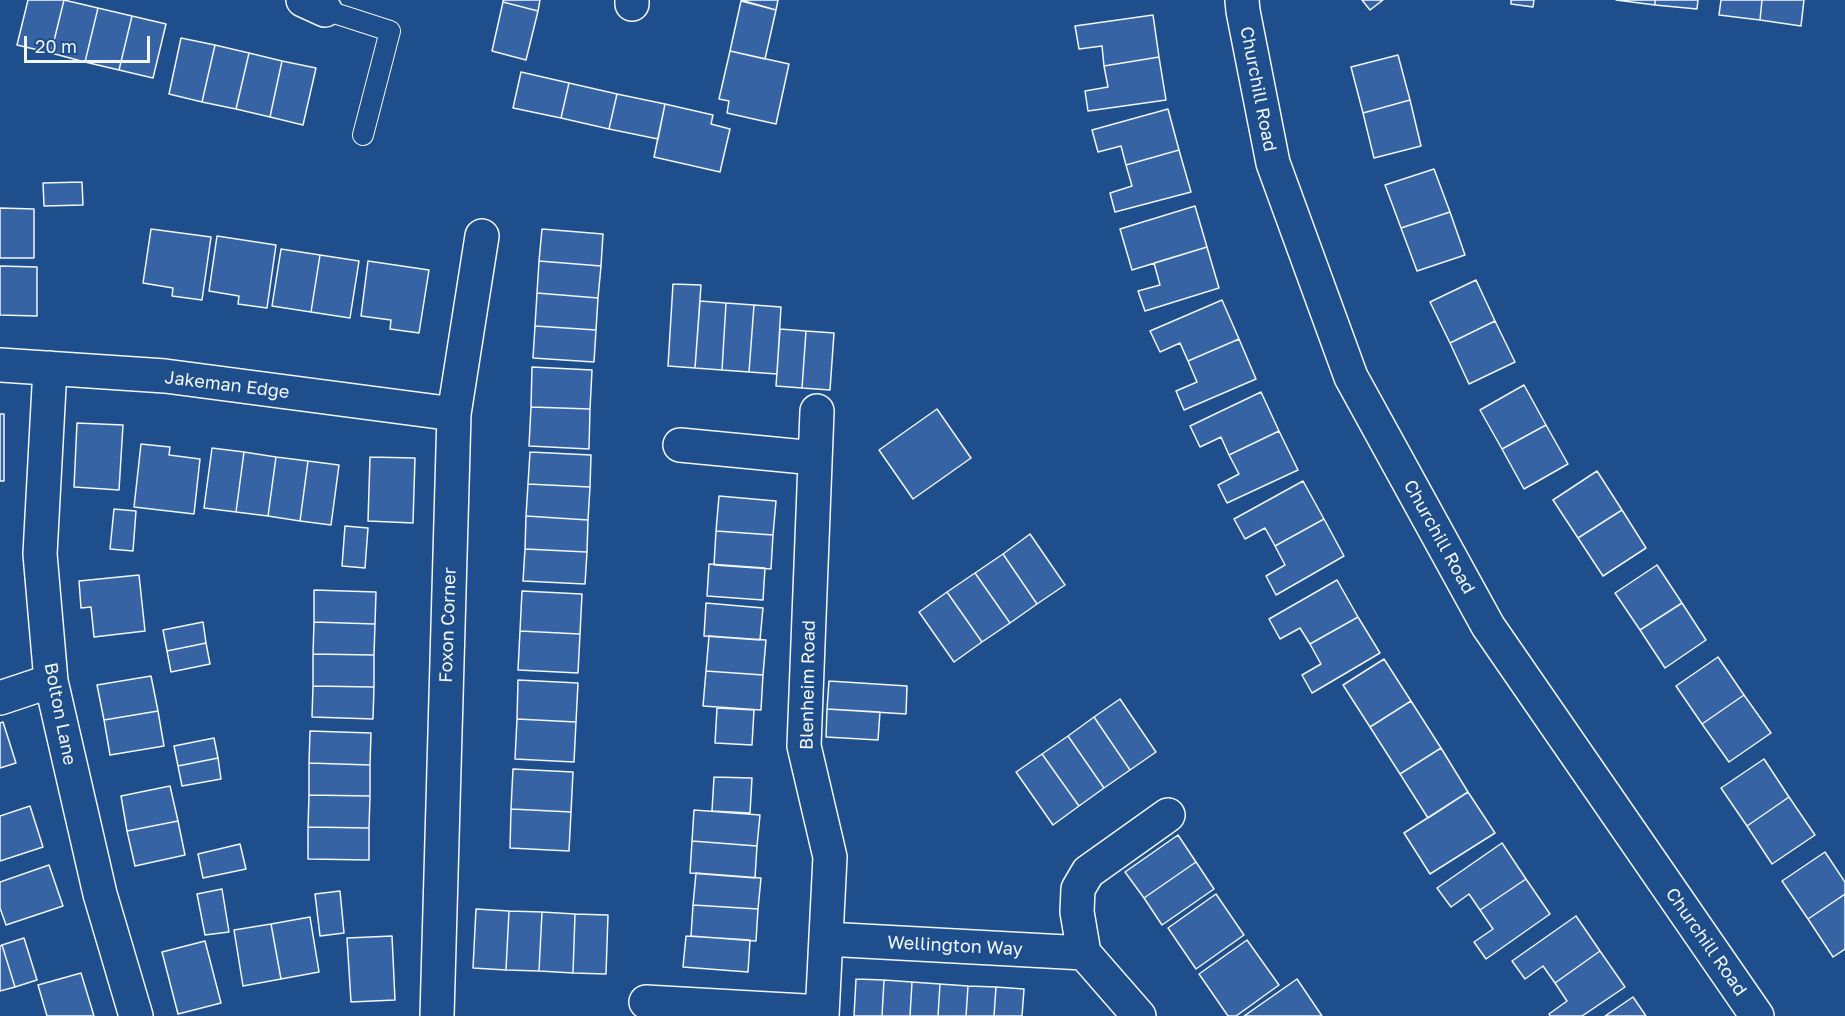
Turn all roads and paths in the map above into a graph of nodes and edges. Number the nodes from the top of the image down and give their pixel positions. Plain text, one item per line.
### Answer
1 (1242, 0) edge
2 (314, 5) edge
3 (363, 135) dead end
4 (482, 236) dead end
5 (0, 365) edge
6 (50, 368) junction
7 (817, 411) dead end
8 (454, 414) junction
9 (680, 445) dead end
10 (815, 458) junction
11 (51, 681) junction
12 (0, 698) edge
13 (1168, 815) dead end
14 (826, 939) junction
15 (1084, 953) junction
16 (646, 1002) dead end
17 (822, 1014) edge
18 (135, 1016) edge
19 (437, 1016) edge
20 (1139, 1016) edge
21 (1758, 1016) edge

1 - 21 street, Churchill Road
2 - 3 lane
4 - 8 street, Foxon Corner
5 - 6 street, Jakeman Edge
6 - 8 street, Jakeman Edge
6 - 11 street, Bolton Lane
7 - 10 street, Blenheim Road
8 - 19 street, Foxon Corner
9 - 10 street
10 - 14 street, Blenheim Road
11 - 12 street
11 - 18 street, Bolton Lane
13 - 15 street
14 - 15 street, Wellington Way
14 - 17 street, Blenheim Road
15 - 20 street
16 - 17 street

